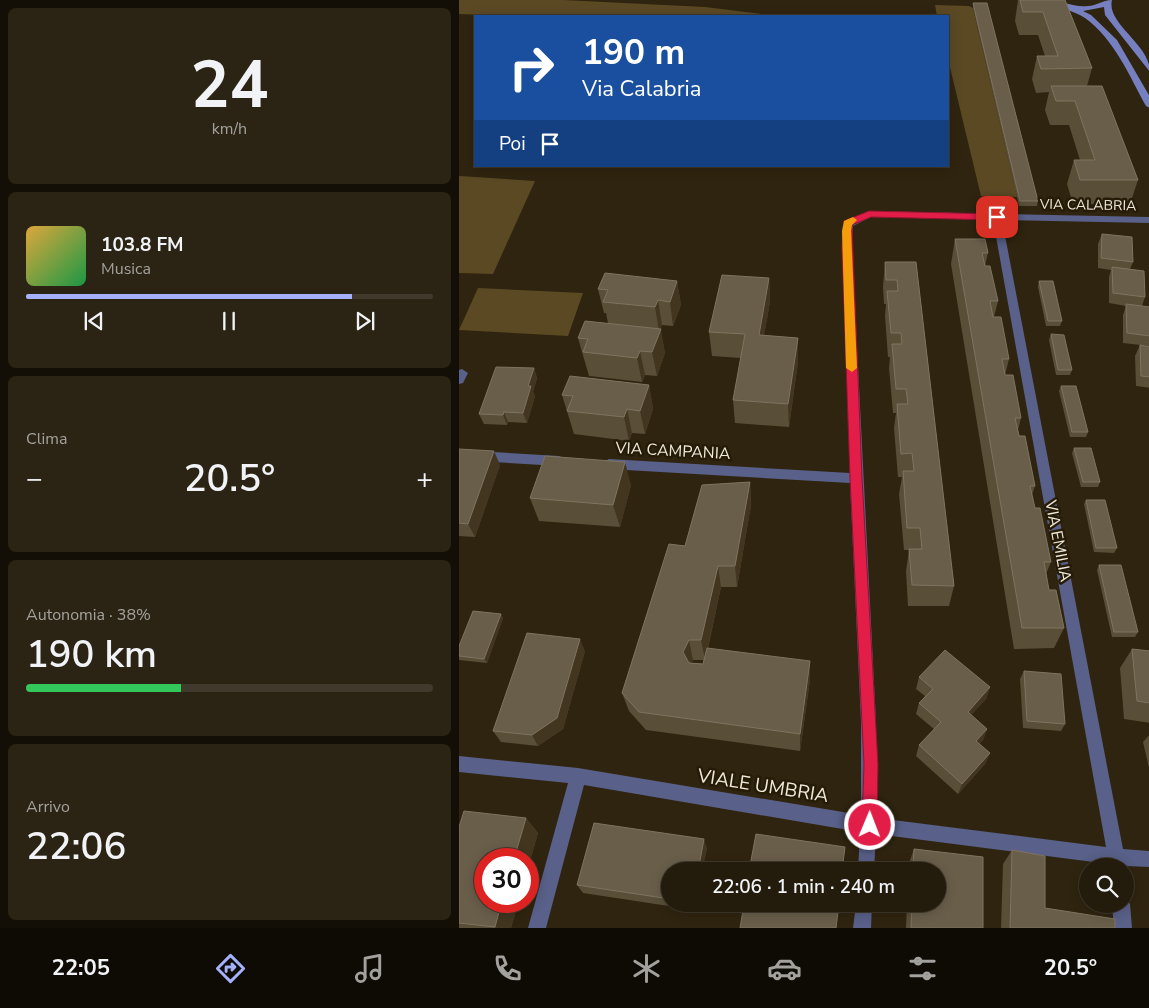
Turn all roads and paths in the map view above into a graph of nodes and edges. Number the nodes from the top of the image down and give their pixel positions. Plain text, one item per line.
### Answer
1 (1047, 0) edge
2 (1108, 1) edge
3 (1072, 8) junction
4 (1149, 70) edge
5 (1149, 106) edge
6 (997, 217) junction
7 (1149, 221) edge
8 (459, 455) edge
9 (568, 461) edge
10 (598, 463) edge
11 (856, 478) junction
12 (459, 764) edge
13 (578, 776) junction
14 (870, 825) junction
15 (1091, 858) edge
16 (1117, 858) edge
17 (1149, 859) edge
18 (1134, 860) edge
19 (867, 862) edge
20 (863, 912) edge
21 (1122, 913) edge
22 (537, 928) edge
23 (862, 928) edge
24 (1123, 928) edge

1 - 3 main road
2 - 3 main road
2 - 4 main road
3 - 5 main road
6 - 7 street, VIA CALABRIA
6 - 11 street, VIA CALABRIA
6 - 16 street, VIA EMILIA
8 - 9 street
10 - 11 street, VIA CAMPANIA
11 - 14 street
12 - 13 street, VIALE UMBRIA
13 - 14 street, VIALE UMBRIA
13 - 22 street
14 - 15 street, VIALE UMBRIA
14 - 19 street
17 - 18 street, VIALE UMBRIA
20 - 23 street
21 - 24 street

